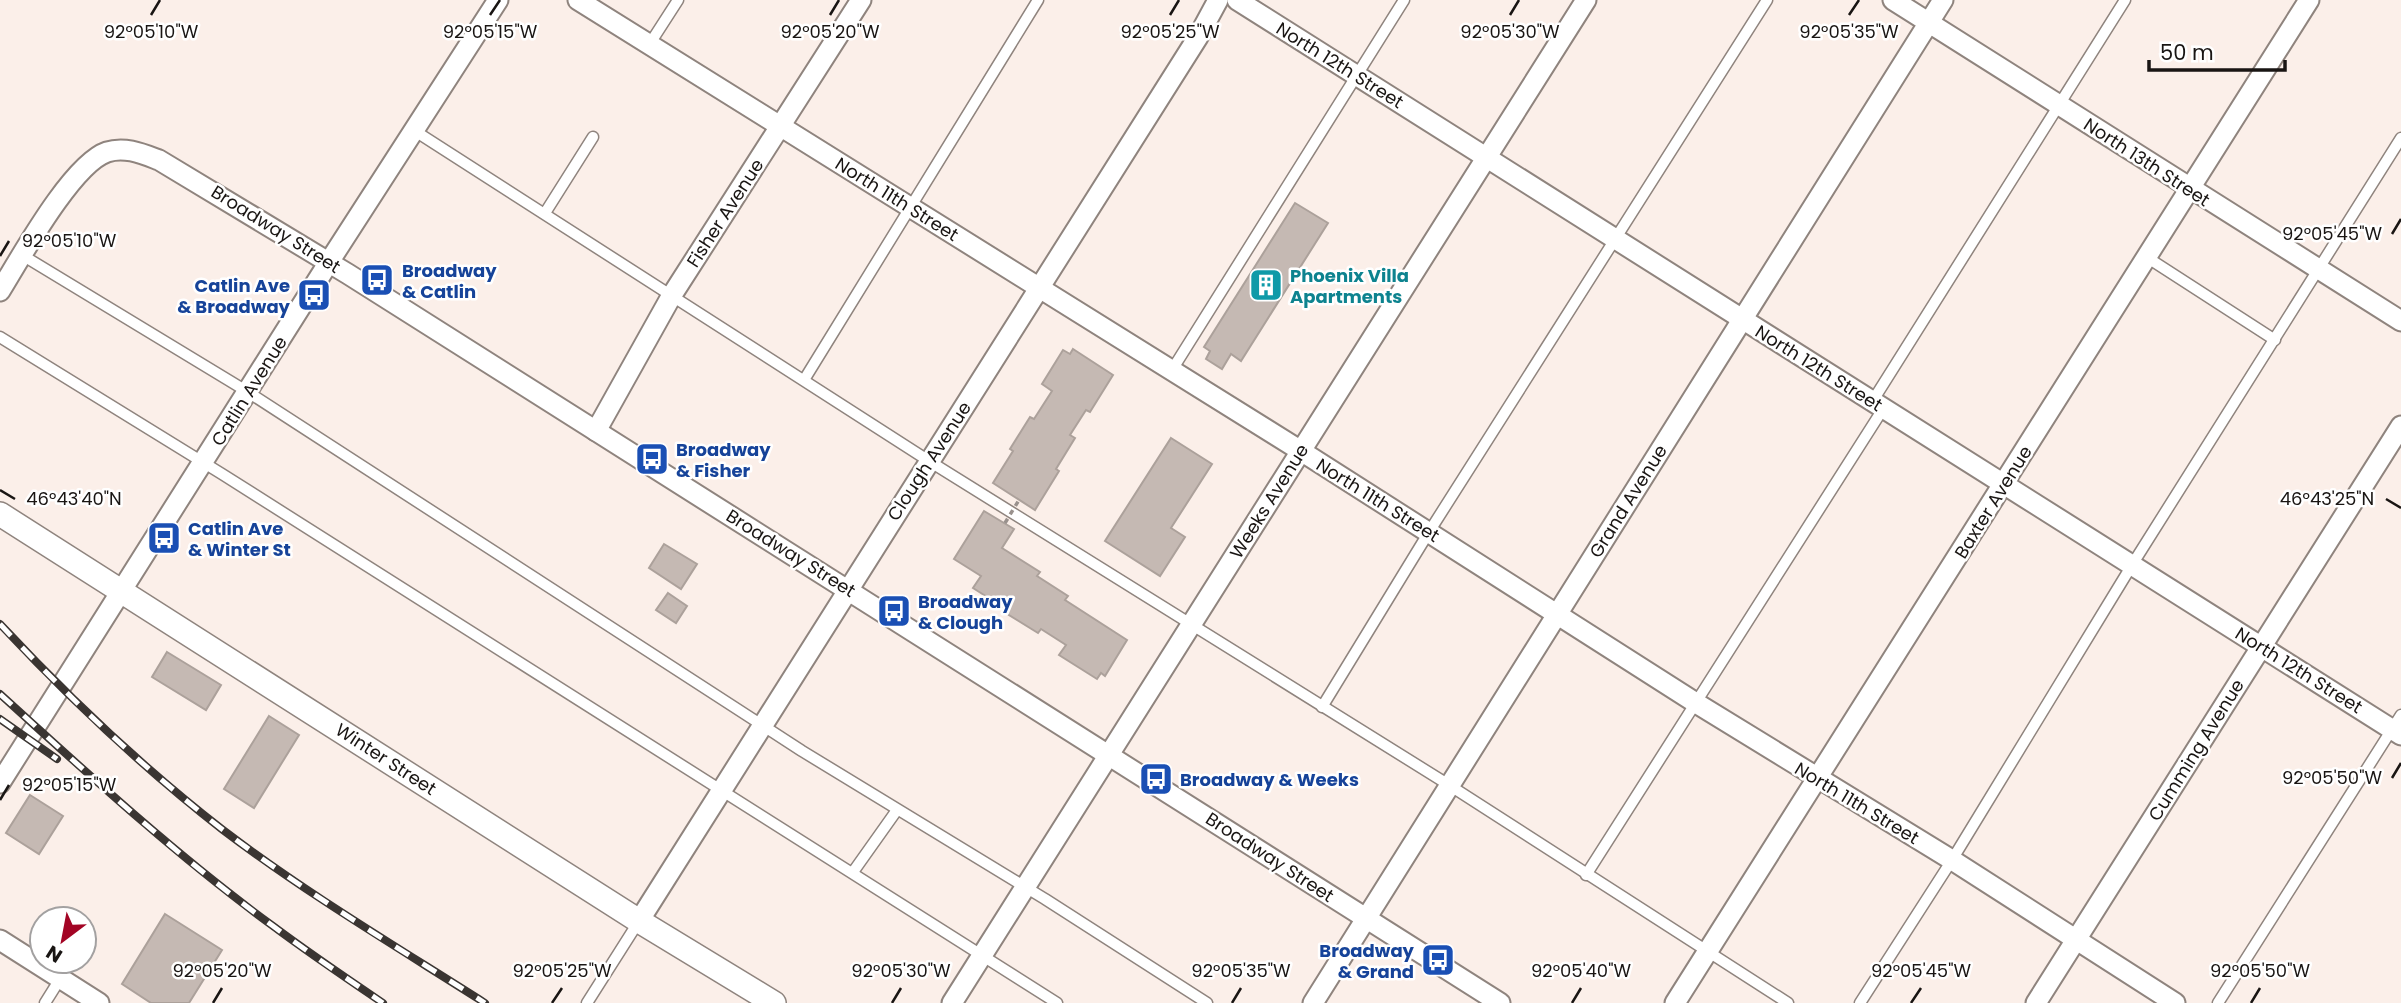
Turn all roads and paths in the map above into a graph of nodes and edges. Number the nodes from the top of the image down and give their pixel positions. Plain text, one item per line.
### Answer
1 (498, 0) edge
2 (578, 0) edge
3 (678, 0) edge
4 (861, 0) edge
5 (1038, 0) edge
6 (1218, 0) edge
7 (1237, 0) edge
8 (1404, 0) edge
9 (1586, 0) edge
10 (1767, 0) edge
11 (1894, 0) edge
12 (1943, 0) edge
13 (2125, 0) edge
14 (2309, 0) edge
15 (1929, 22) junction
16 (649, 45) junction
17 (1357, 76) junction
18 (2058, 105) junction
19 (780, 127) junction
20 (415, 131) junction
21 (593, 137) dead end
22 (2401, 138) edge
23 (1486, 158) junction
24 (2190, 190) junction
25 (911, 209) junction
26 (545, 213) junction
27 (1615, 240) junction
28 (22, 256) junction
29 (2148, 258) junction
30 (329, 262) junction
31 (2318, 270) junction
32 (1040, 289) junction
33 (0, 290) edge
34 (672, 295) junction
35 (1743, 320) junction
36 (2401, 321) edge
37 (0, 337) edge
38 (2275, 340) junction
39 (1172, 370) junction
40 (804, 380) junction
41 (248, 392) junction
42 (1877, 405) junction
43 (2401, 426) edge
44 (596, 430) junction
45 (1301, 451) junction
46 (929, 461) junction
47 (204, 463) junction
48 (2003, 485) junction
49 (1019, 500) dead end
50 (0, 514) edge
51 (1005, 523) dead end
52 (1429, 532) junction
53 (2132, 565) junction
54 (848, 589) junction
55 (122, 591) junction
56 (1558, 613) junction
57 (1192, 623) junction
58 (2261, 646) junction
59 (1696, 703) junction
60 (1322, 708) junction
61 (764, 725) junction
62 (2398, 727) edge
63 (1109, 754) junction
64 (1817, 779) junction
65 (0, 783) edge
66 (1449, 785) junction
67 (722, 792) junction
68 (897, 810) junction
69 (1952, 860) junction
70 (853, 872) junction
71 (1586, 874) junction
72 (1025, 887) junction
73 (1366, 919) junction
74 (639, 921) junction
75 (2077, 939) junction
76 (0, 940) edge
77 (1707, 953) junction
78 (982, 956) junction
79 (60, 978) junction
80 (45, 1003) edge
81 (99, 1003) edge
82 (587, 1003) edge
83 (774, 1003) edge
84 (951, 1003) edge
85 (1057, 1003) edge
86 (1207, 1003) edge
87 (1313, 1003) edge
88 (1500, 1003) edge
89 (1675, 1003) edge
90 (1788, 1003) edge
91 (1860, 1003) edge
92 (2036, 1003) edge
93 (2175, 1003) edge
94 (2218, 1003) edge

1 - 20 street, Catlin Avenue
2 - 16 street, North 11th Street
3 - 16 lane
4 - 19 street, Fisher Avenue
5 - 25 lane
6 - 32 street, Clough Avenue
7 - 17 street, North 12th Street
8 - 17 lane
9 - 23 street, Weeks Avenue
10 - 27 lane
11 - 15 street, North 13th Street
12 - 15 street, Grand Avenue
13 - 18 lane
14 - 24 street, Baxter Avenue
15 - 18 street, North 13th Street
15 - 35 street, Grand Avenue
16 - 19 street, North 11th Street
17 - 23 street, North 12th Street
17 - 39 lane
18 - 24 street, North 13th Street
18 - 42 lane
19 - 25 street, North 11th Street
19 - 34 street, Fisher Avenue
20 - 26 lane
20 - 30 street, Catlin Avenue
21 - 26 lane
22 - 31 lane
23 - 27 street, North 12th Street
23 - 45 street, Weeks Avenue
24 - 29 street, Baxter Avenue
24 - 31 street, North 13th Street
25 - 32 street, North 11th Street
25 - 40 lane
26 - 34 lane
27 - 35 street, North 12th Street
27 - 52 lane
28 - 30 street, Broadway Street
28 - 33 street
28 - 41 lane
29 - 38 lane
29 - 48 street, Baxter Avenue
30 - 41 street, Catlin Avenue
30 - 44 street, Broadway Street
31 - 36 street, North 13th Street
31 - 38 lane
32 - 39 street, North 11th Street
32 - 46 street, Clough Avenue
34 - 40 lane
34 - 44 street, Fisher Avenue
35 - 42 street, North 12th Street
35 - 56 street, Grand Avenue
37 - 47 lane
38 - 53 lane
39 - 45 street, North 11th Street
40 - 46 lane
41 - 47 street, Catlin Avenue
41 - 61 lane
42 - 48 street, North 12th Street
42 - 59 lane
43 - 58 street, Cumming Avenue
44 - 54 street, Broadway Street
45 - 52 street, North 11th Street
45 - 57 street, Weeks Avenue
46 - 54 street, Clough Avenue
46 - 57 lane
47 - 55 street, Catlin Avenue
47 - 67 lane
48 - 53 street, North 12th Street
48 - 64 street, Baxter Avenue
49 - 51 path, bridge
50 - 55 street, Winter Street
52 - 56 street, North 11th Street
52 - 60 lane
53 - 58 street, North 12th Street
53 - 69 lane
54 - 61 street, Clough Avenue
54 - 63 street, Broadway Street
55 - 65 street, Catlin Avenue
55 - 74 street, Winter Street
56 - 59 street, North 11th Street
56 - 66 street, Grand Avenue
57 - 60 lane
57 - 63 street, Weeks Avenue
58 - 62 street, North 12th Street
58 - 75 street, Cumming Avenue
59 - 64 street, North 11th Street
59 - 71 lane
60 - 66 lane
61 - 67 street, Clough Avenue
61 - 68 lane
62 - 94 lane
63 - 72 street, Weeks Avenue
63 - 73 street, Broadway Street
64 - 69 street, North 11th Street
64 - 77 street, Baxter Avenue
66 - 71 lane
66 - 73 street, Grand Avenue
67 - 70 lane
67 - 74 street, Clough Avenue
68 - 70 lane
68 - 72 lane
69 - 75 street, North 11th Street
69 - 91 lane
70 - 78 lane
71 - 77 lane
72 - 78 street, Weeks Avenue
72 - 86 lane
73 - 87 street, Grand Avenue
73 - 88 street, Broadway Street
74 - 82 lane
74 - 83 street, Winter Street
75 - 92 street, Cumming Avenue
75 - 93 street, North 11th Street
76 - 79 street
77 - 89 street, Baxter Avenue
77 - 90 lane
78 - 84 street, Weeks Avenue
78 - 85 lane
79 - 80 lane
79 - 81 street

